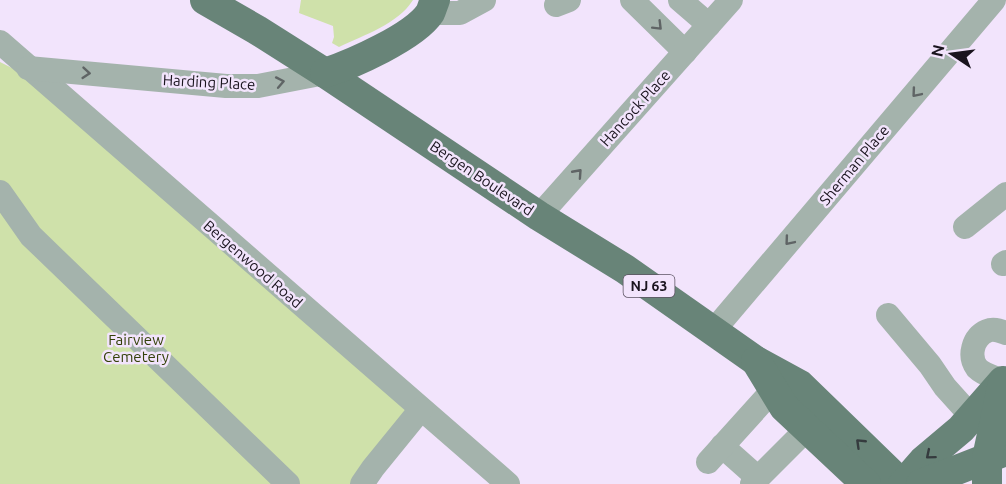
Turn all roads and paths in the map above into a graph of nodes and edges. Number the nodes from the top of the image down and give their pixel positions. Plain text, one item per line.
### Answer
1 (205, 0) edge
2 (484, 0) edge
3 (632, 0) edge
4 (680, 0) edge
5 (731, 0) edge
6 (994, 0) edge
7 (432, 7) edge
8 (709, 25) junction
9 (0, 42) edge
10 (685, 52) junction
11 (28, 68) junction
12 (325, 73) junction
13 (0, 192) edge
14 (1006, 194) edge
15 (539, 216) junction
16 (965, 227) dead end
17 (888, 315) dead end
18 (714, 330) junction
19 (1006, 333) edge
20 (756, 362) junction
21 (1005, 378) edge
22 (773, 390) junction
23 (422, 409) junction
24 (972, 417) junction
25 (807, 429) junction
26 (993, 464) edge
27 (755, 481) edge
28 (288, 484) edge
29 (362, 484) edge
30 (508, 484) edge
31 (866, 484) edge
32 (903, 484) edge
33 (921, 484) edge

1 - 12 main road, Bergen Boulevard / NJ 63
2 - 7 street
3 -> 10 street
4 - 8 street
5 - 8 street, Hancock Place
6 -> 18 street, Sherman Place
7 - 12 main road, Harding Place
8 - 10 street, Hancock Place
9 - 11 street, Bergenwood Road
15 -> 10 street, Hancock Place
11 -> 12 street, Harding Place
11 - 23 street, Bergenwood Road
12 - 15 main road, Bergen Boulevard / NJ 63
13 - 28 street
14 - 16 street
15 - 18 main road, Bergen Boulevard / NJ 63
17 - 24 street
18 - 20 main road, Bergen Boulevard / NJ 63
19 - 21 street
20 - 22 main road, Bergen Boulevard / NJ 63
32 -> 20 main road, Bergen Boulevard / NJ 63
21 - 24 main road
21 - 26 main road
22 - 25 main road, Bergen Boulevard / NJ 63
22 - 27 street
23 - 29 street
23 - 30 street, Bergenwood Road
24 -> 32 main road
25 - 27 street
25 - 31 main road, Bergen Boulevard / NJ 63
26 - 33 main road

